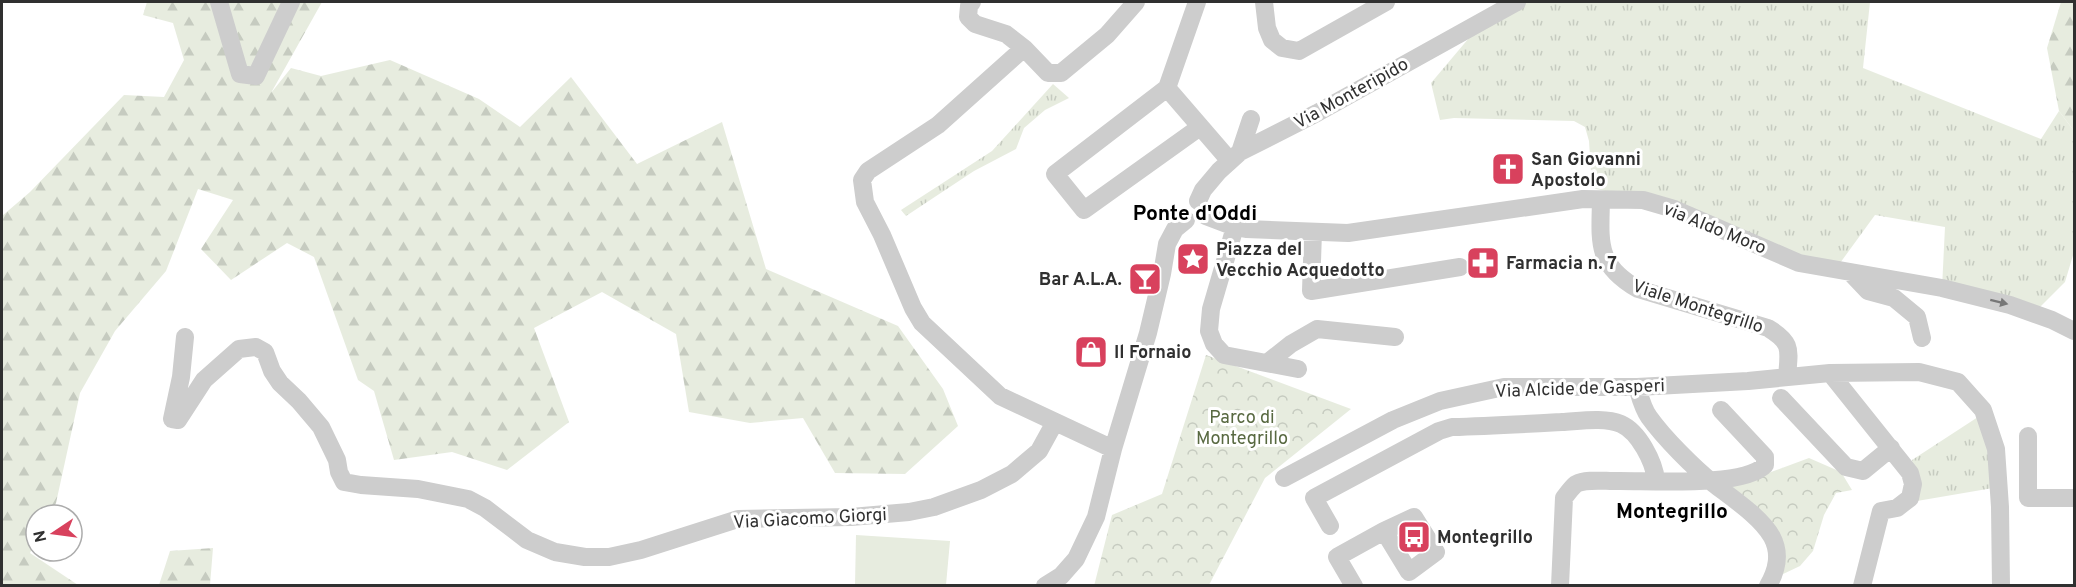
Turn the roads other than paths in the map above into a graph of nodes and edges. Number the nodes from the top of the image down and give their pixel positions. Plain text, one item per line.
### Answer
1 (219, 2) edge
2 (291, 2) edge
3 (972, 2) edge
4 (1136, 2) edge
5 (1197, 2) edge
6 (1264, 2) edge
7 (1386, 2) edge
8 (1517, 2) edge
9 (1024, 48) junction
10 (1167, 88) junction
11 (1251, 119) dead end
12 (1200, 127) junction
13 (1235, 157) junction
14 (1601, 200) junction
15 (1202, 208) junction
16 (1235, 227) junction
17 (1313, 232) junction
18 (1460, 267) dead end
19 (1850, 272) junction
20 (2074, 331) edge
21 (185, 337) dead end
22 (1395, 337) dead end
23 (1922, 338) dead end
24 (1267, 363) junction
25 (1298, 369) dead end
26 (1830, 373) junction
27 (1787, 377) junction
28 (1637, 387) junction
29 (1781, 398) dead end
30 (1721, 410) dead end
31 (1055, 422) junction
32 (2028, 436) dead end
33 (1892, 448) junction
34 (1113, 449) junction
35 (1284, 478) dead end
36 (1656, 480) junction
37 (1711, 482) junction
38 (2074, 498) edge
39 (1330, 526) dead end
40 (1384, 531) dead end
41 (1045, 585) edge
42 (1354, 585) edge
43 (1560, 585) edge
44 (1768, 585) edge
45 (1862, 585) edge
46 (2001, 585) edge

1 - 2 street
3 - 9 street
4 - 9 street
5 - 10 street
6 - 7 street
8 - 13 street, Via Monteripido
9 - 31 street
10 - 12 street
10 - 12 street
11 - 13 street
12 - 13 street
13 - 15 street, Via Monteripido
14 - 17 street, via Aldo Moro
14 - 19 street, via Aldo Moro
14 - 27 street, Viale Montegrillo
15 - 16 street, via Aldo Moro
15 - 34 street
16 - 17 street, via Aldo Moro
16 - 24 street
17 - 18 street
19 -> 20 street, via Aldo Moro
19 - 23 street
21 - 31 street, Via Giacomo Giorgi
22 - 24 street
24 - 25 street
26 - 27 street, Via Alcide de Gasperi
26 - 33 street
26 - 46 street, Via Alcide de Gasperi
27 - 28 street, Via Alcide de Gasperi
28 - 35 street, Via Alcide de Gasperi
28 - 37 street
29 - 33 street
30 - 37 street
31 - 34 street
32 - 38 street
33 - 45 street
34 - 41 street
36 - 37 street
36 - 39 street
36 - 43 street
37 - 44 street
40 - 42 street

